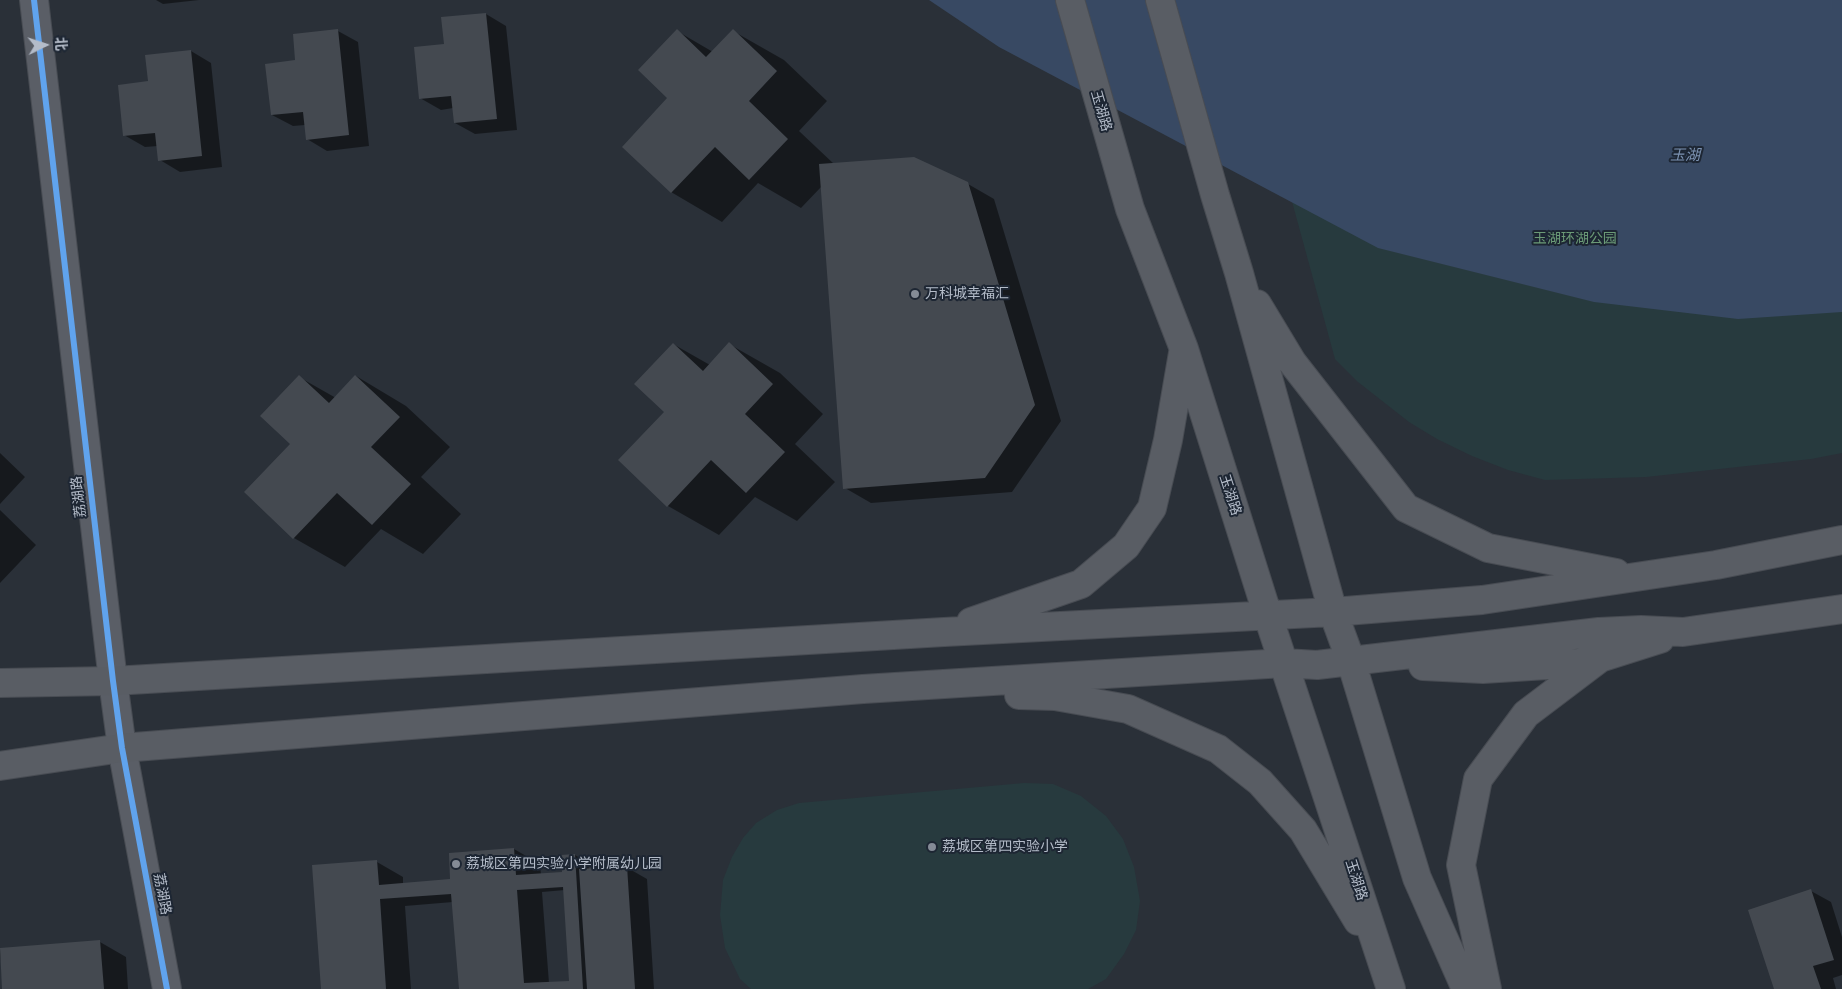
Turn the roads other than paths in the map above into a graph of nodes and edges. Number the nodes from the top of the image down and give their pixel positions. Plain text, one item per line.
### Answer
1 (34, 0) edge
2 (1070, 0) edge
3 (1160, 0) edge
4 (1239, 273) junction
5 (1184, 349) junction
6 (1842, 540) edge
7 (1637, 577) junction
8 (1842, 609) edge
9 (1333, 612) junction
10 (1268, 616) junction
11 (944, 632) junction
12 (1683, 632) junction
13 (1382, 658) junction
14 (1600, 658) junction
15 (1350, 661) junction
16 (1284, 663) junction
17 (113, 681) junction
18 (0, 683) edge
19 (863, 689) junction
20 (122, 748) junction
21 (0, 766) edge
22 (1383, 963) junction
23 (167, 989) edge
24 (1391, 989) edge
25 (1466, 989) edge
26 (1487, 989) edge

1 - 17 street, 荔湖路
2 - 5 main road, 玉湖路
3 - 4 main road
4 - 7 main road
4 - 9 main road
5 - 10 main road, 玉湖路
5 - 11 main road
6 - 7 main road
7 - 9 main road
8 - 12 main road
9 - 10 main road
9 - 15 main road
10 - 11 main road
10 - 16 main road, 玉湖路
11 - 17 main road
12 - 13 main road
12 - 14 main road
13 - 14 main road
13 - 15 main road
14 - 26 main road
15 - 16 main road
15 - 25 main road
16 - 19 main road
16 - 22 main road, 玉湖路
17 - 18 main road
17 - 20 street, 荔湖路
19 - 20 main road
19 - 22 main road
20 - 21 main road
20 - 23 street, 荔湖路
22 - 24 main road, 玉湖路

